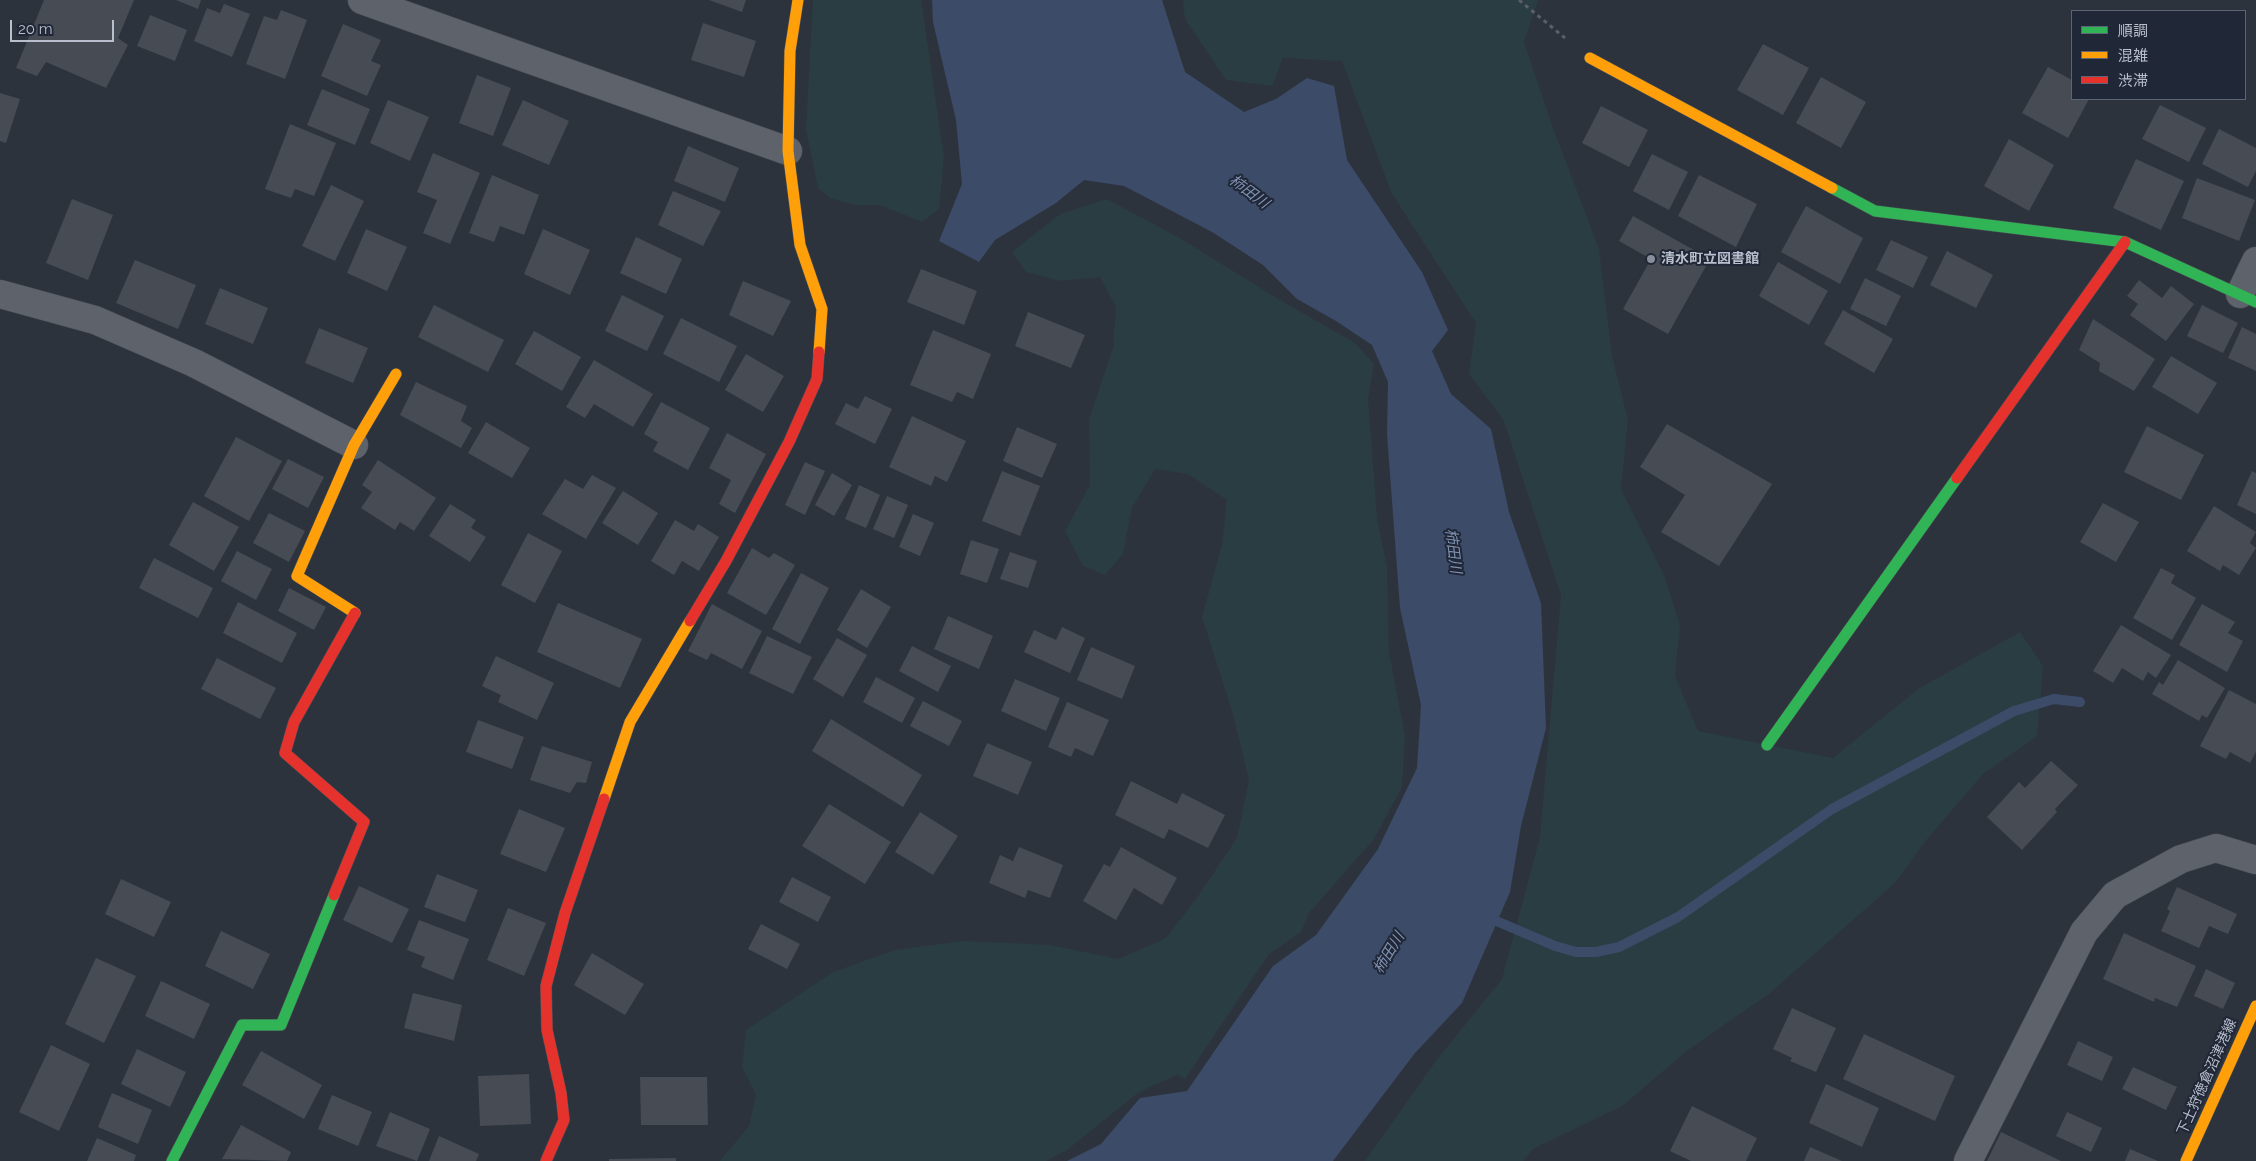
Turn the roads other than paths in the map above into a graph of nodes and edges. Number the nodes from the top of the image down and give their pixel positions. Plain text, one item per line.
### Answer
1 (363, 0) edge
2 (798, 0) edge
3 (1590, 58) road end
4 (788, 151) junction
5 (2125, 242) junction
6 (2256, 261) edge
7 (0, 294) edge
8 (2248, 298) edge
9 (396, 374) dead end
10 (354, 445) junction
11 (1767, 745) dead end
12 (2256, 860) edge
13 (2256, 1006) edge
14 (172, 1161) edge
15 (546, 1161) edge
16 (1968, 1161) edge
17 (2186, 1161) edge

1 - 4 street
2 - 4 street
3 - 5 street
4 - 15 street
5 - 8 street
5 - 11 street
6 - 8 street
7 - 10 street
9 - 10 street
10 - 14 street
12 - 16 street
13 - 17 street, 下土狩徳倉沼津港線

